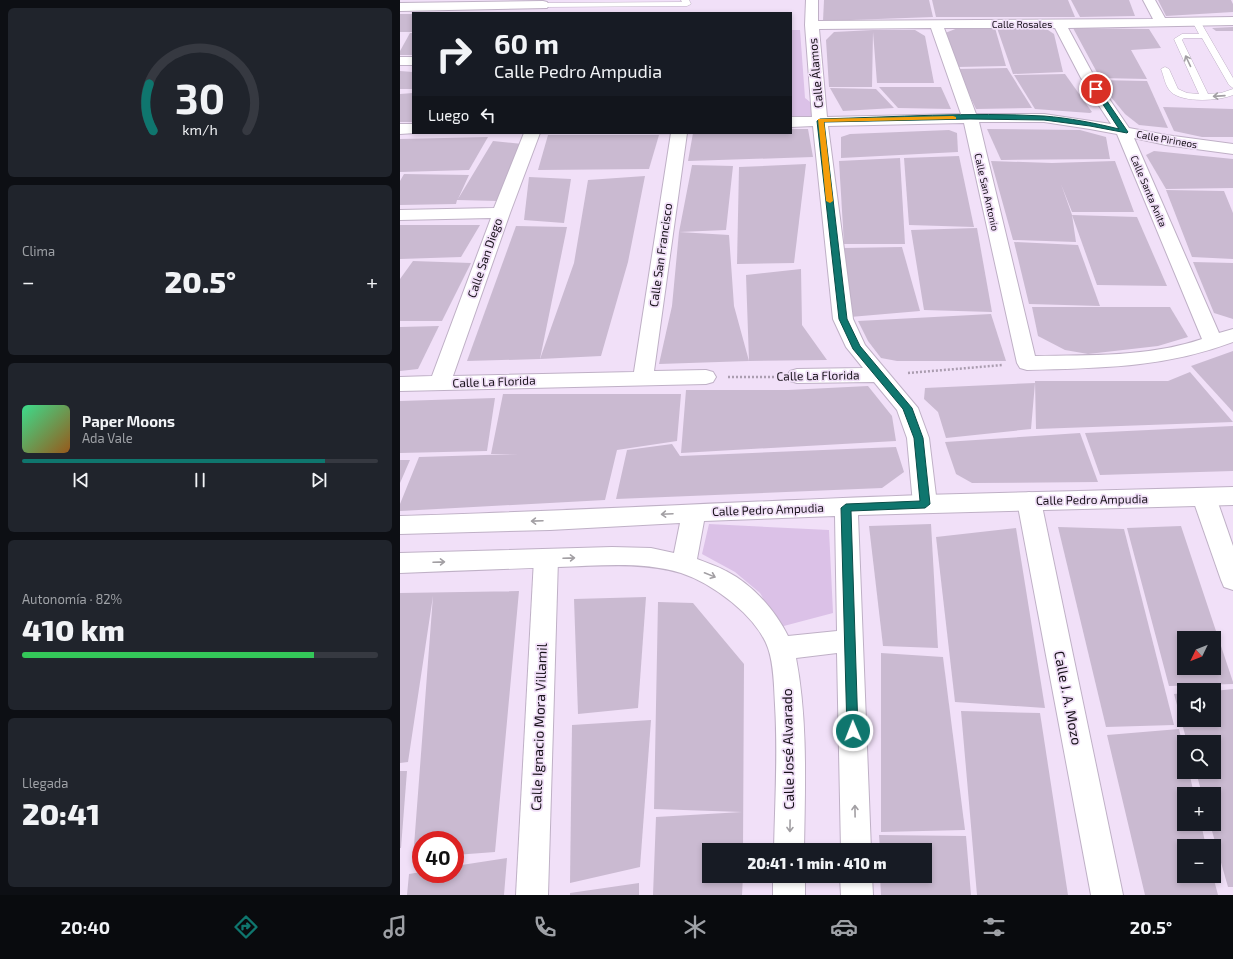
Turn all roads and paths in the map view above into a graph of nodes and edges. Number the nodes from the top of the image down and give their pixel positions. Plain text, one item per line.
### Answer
1 (556, 0) edge
2 (600, 0) edge
3 (685, 0) edge
4 (812, 0) edge
5 (1149, 0) edge
6 (543, 5) junction
7 (590, 5) junction
8 (400, 7) edge
9 (527, 12) edge
10 (1196, 21) junction
11 (1233, 21) edge
12 (1161, 22) junction
13 (1060, 24) junction
14 (812, 25) junction
15 (936, 25) junction
16 (1204, 36) junction
17 (400, 61) edge
18 (412, 61) edge
19 (1165, 69) dead end
20 (1233, 85) edge
21 (1233, 92) edge
22 (1205, 97) junction
23 (970, 118) junction
24 (820, 121) junction
25 (792, 122) edge
26 (400, 129) edge
27 (412, 129) edge
28 (1124, 132) junction
29 (532, 134) edge
30 (678, 134) edge
31 (1233, 149) edge
32 (501, 213) junction
33 (400, 215) edge
34 (1233, 335) edge
35 (1213, 343) junction
36 (1027, 363) junction
37 (879, 375) junction
38 (797, 376) joint
39 (706, 377) joint
40 (643, 378) junction
41 (400, 384) edge
42 (440, 384) junction
43 (1233, 496) edge
44 (1204, 497) junction
45 (1029, 501) junction
46 (925, 504) junction
47 (846, 508) junction
48 (694, 513) junction
49 (400, 525) edge
50 (546, 559) junction
51 (400, 563) edge
52 (684, 564) junction
53 (1233, 580) edge
54 (850, 641) junction
55 (781, 648) junction
56 (789, 843) edge
57 (856, 843) edge
58 (789, 883) edge
59 (856, 883) edge
60 (532, 895) edge
61 (789, 895) edge
62 (857, 895) edge
63 (1107, 895) edge

1 - 6 street
2 - 7 lane
3 - 7 lane
4 - 14 street, Calle Álamos
5 - 12 street
6 - 7 lane
6 - 8 street
6 - 9 street
10 - 11 street, Calle Rosales
10 - 12 street, Calle Rosales
10 - 16 lane
12 - 13 street, Calle Rosales
13 - 15 street, Calle Rosales
13 - 28 street, Calle Santa Anita
14 - 15 street, Calle Rosales
14 - 24 street, Calle Álamos
15 - 23 street, Calle San Antonio
16 - 20 lane
22 -> 16 lane
17 - 18 street
19 - 22 lane
21 -> 22 lane
23 - 24 street, Calle Pirineos
23 - 28 street, Calle Pirineos
23 - 36 street, Calle San Antonio
24 - 25 street, Calle Pirineos
24 - 37 street, Calle Álamos
26 - 27 street
28 - 31 street, Calle Pirineos
28 - 35 street, Calle Santa Anita
29 - 32 street, Calle San Diego
30 - 40 street, Calle San Francisco
32 - 33 street
32 - 42 street, Calle San Diego
34 - 35 street
35 - 36 street
36 - 37 path
37 - 38 street, Calle La Florida
37 - 46 street, Calle Álamos
38 - 39 path, Calle La Florida
39 - 40 street, Calle La Florida
40 - 42 street, Calle La Florida
41 - 42 street, Calle La Florida
43 - 44 street, Calle Pedro Ampudia
44 - 45 street, Calle Pedro Ampudia
44 - 53 street
45 - 46 street, Calle Pedro Ampudia
45 - 63 street, Calle J. A. Mozo
46 - 47 street, Calle Pedro Ampudia
47 - 48 street, Calle Pedro Ampudia
47 - 54 street
48 -> 49 street, Calle Pedro Ampudia
48 - 52 street
51 -> 50 street
50 -> 52 street
50 - 60 street, Calle Ignacio Mora Villamil
52 -> 55 street
54 - 55 street
57 -> 54 street
55 -> 56 street, Calle José Alvarado
58 - 61 street
59 - 62 street

